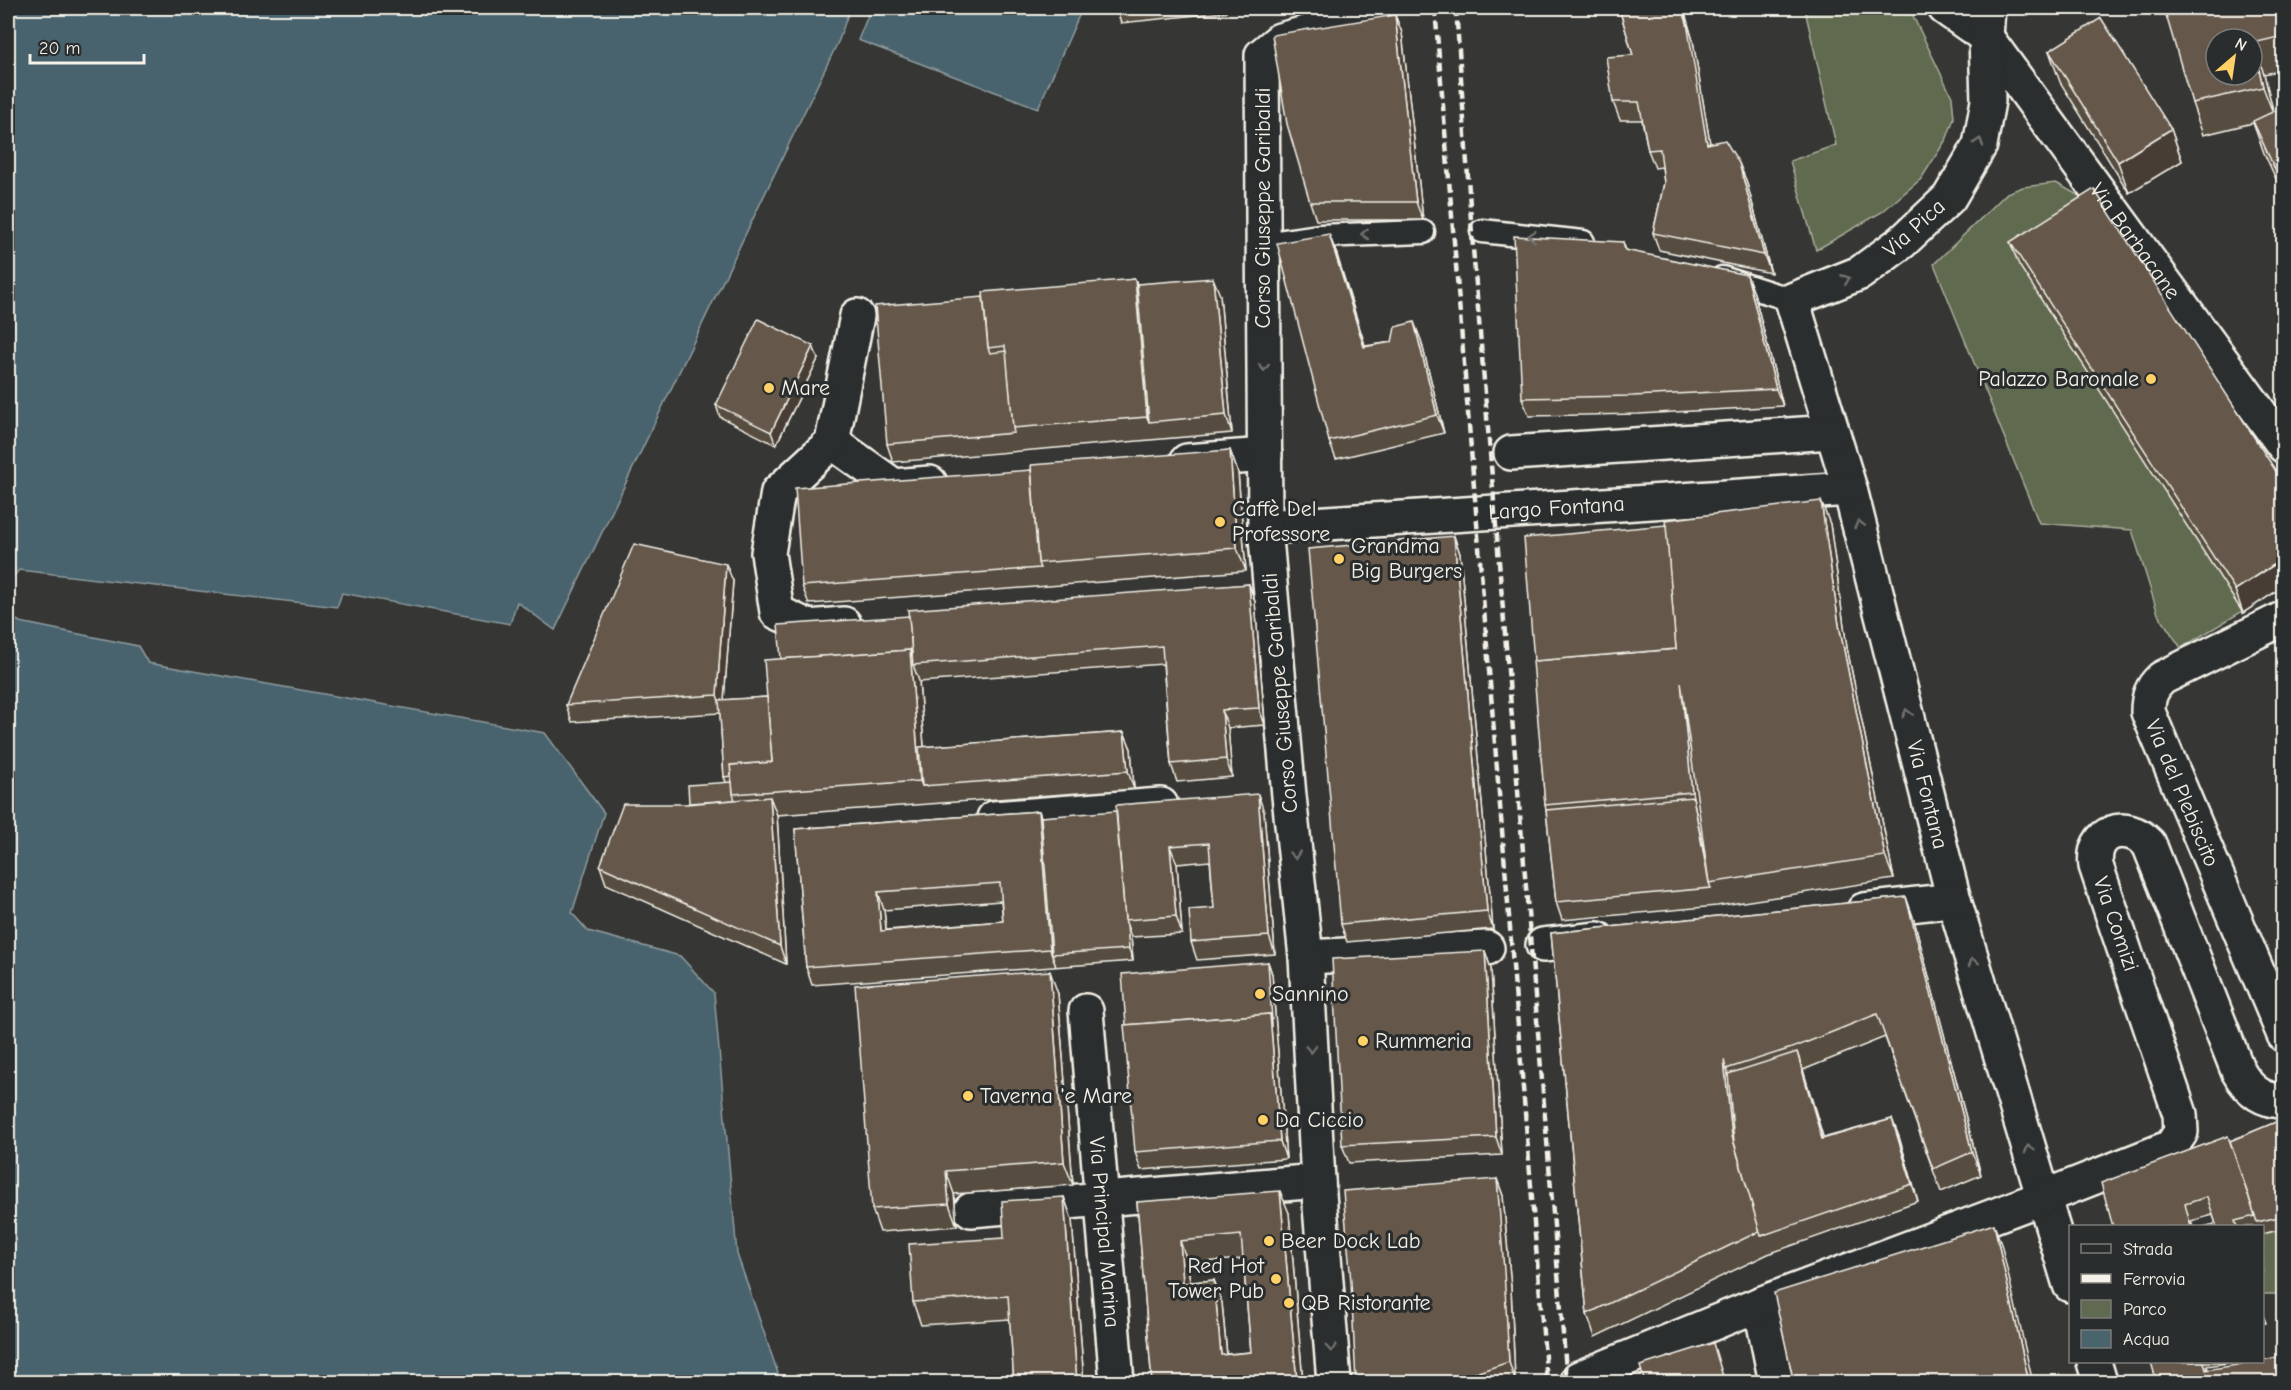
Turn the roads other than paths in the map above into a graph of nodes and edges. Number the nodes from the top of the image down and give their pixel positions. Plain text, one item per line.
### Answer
1 (1373, 8) edge
2 (1945, 8) edge
3 (1987, 22) edge
4 (1482, 231) dead end
5 (1423, 232) dead end
6 (1263, 244) junction
7 (1605, 247) edge
8 (1706, 273) edge
9 (1792, 300) junction
10 (857, 316) dead end
11 (1832, 432) junction
12 (832, 442) junction
13 (2283, 446) edge
14 (1511, 453) dead end
15 (1265, 455) junction
16 (1157, 464) edge
17 (954, 481) edge
18 (1850, 489) junction
19 (1265, 527) junction
20 (2283, 618) edge
21 (868, 622) edge
22 (1194, 803) edge
23 (968, 820) edge
24 (1954, 900) junction
25 (1837, 913) edge
26 (1625, 936) edge
27 (1543, 945) dead end
28 (1487, 948) dead end
29 (1306, 957) junction
30 (1086, 1011) dead end
31 (2283, 1035) edge
32 (2283, 1101) edge
33 (1318, 1181) junction
34 (2044, 1197) junction
35 (1102, 1199) junction
36 (971, 1210) dead end
37 (2069, 1282) edge
38 (1760, 1304) junction
39 (2094, 1363) edge
40 (1579, 1378) dead end
41 (1117, 1383) edge
42 (1334, 1383) edge
43 (1776, 1383) edge
44 (2100, 1383) edge

1 - 6 street, Corso Giuseppe Garibaldi
2 - 3 street, Via Barbacane
9 -> 3 street, Via Pica
3 - 13 street, Via Barbacane
7 -> 4 lane
5 -> 6 lane
6 -> 15 street, Corso Giuseppe Garibaldi
8 - 9 lane
9 - 11 street, Via Fontana
10 - 12 street
11 - 14 street
11 - 18 street, Via Fontana
12 - 17 street
12 - 21 street
15 - 16 street
15 - 19 street, Corso Giuseppe Garibaldi
18 - 19 street, Largo Fontana
24 -> 18 street, Via Fontana
19 -> 29 street, Corso Giuseppe Garibaldi
20 - 31 street, Via del Plebiscito
22 - 23 street
24 - 25 street
34 -> 24 street, Via Fontana
26 - 27 street
28 - 29 street
29 -> 33 street, Corso Giuseppe Garibaldi
30 - 35 street, Via Principal Marina
32 - 34 street, Via Comizi
33 - 35 street
33 -> 42 street, Corso Giuseppe Garibaldi
34 - 37 street, Via Fontana
34 - 38 street, Via Comizi
35 - 36 street
35 - 41 street, Via Principal Marina
38 - 40 street, Via Comizi
38 - 43 street
39 - 44 street

